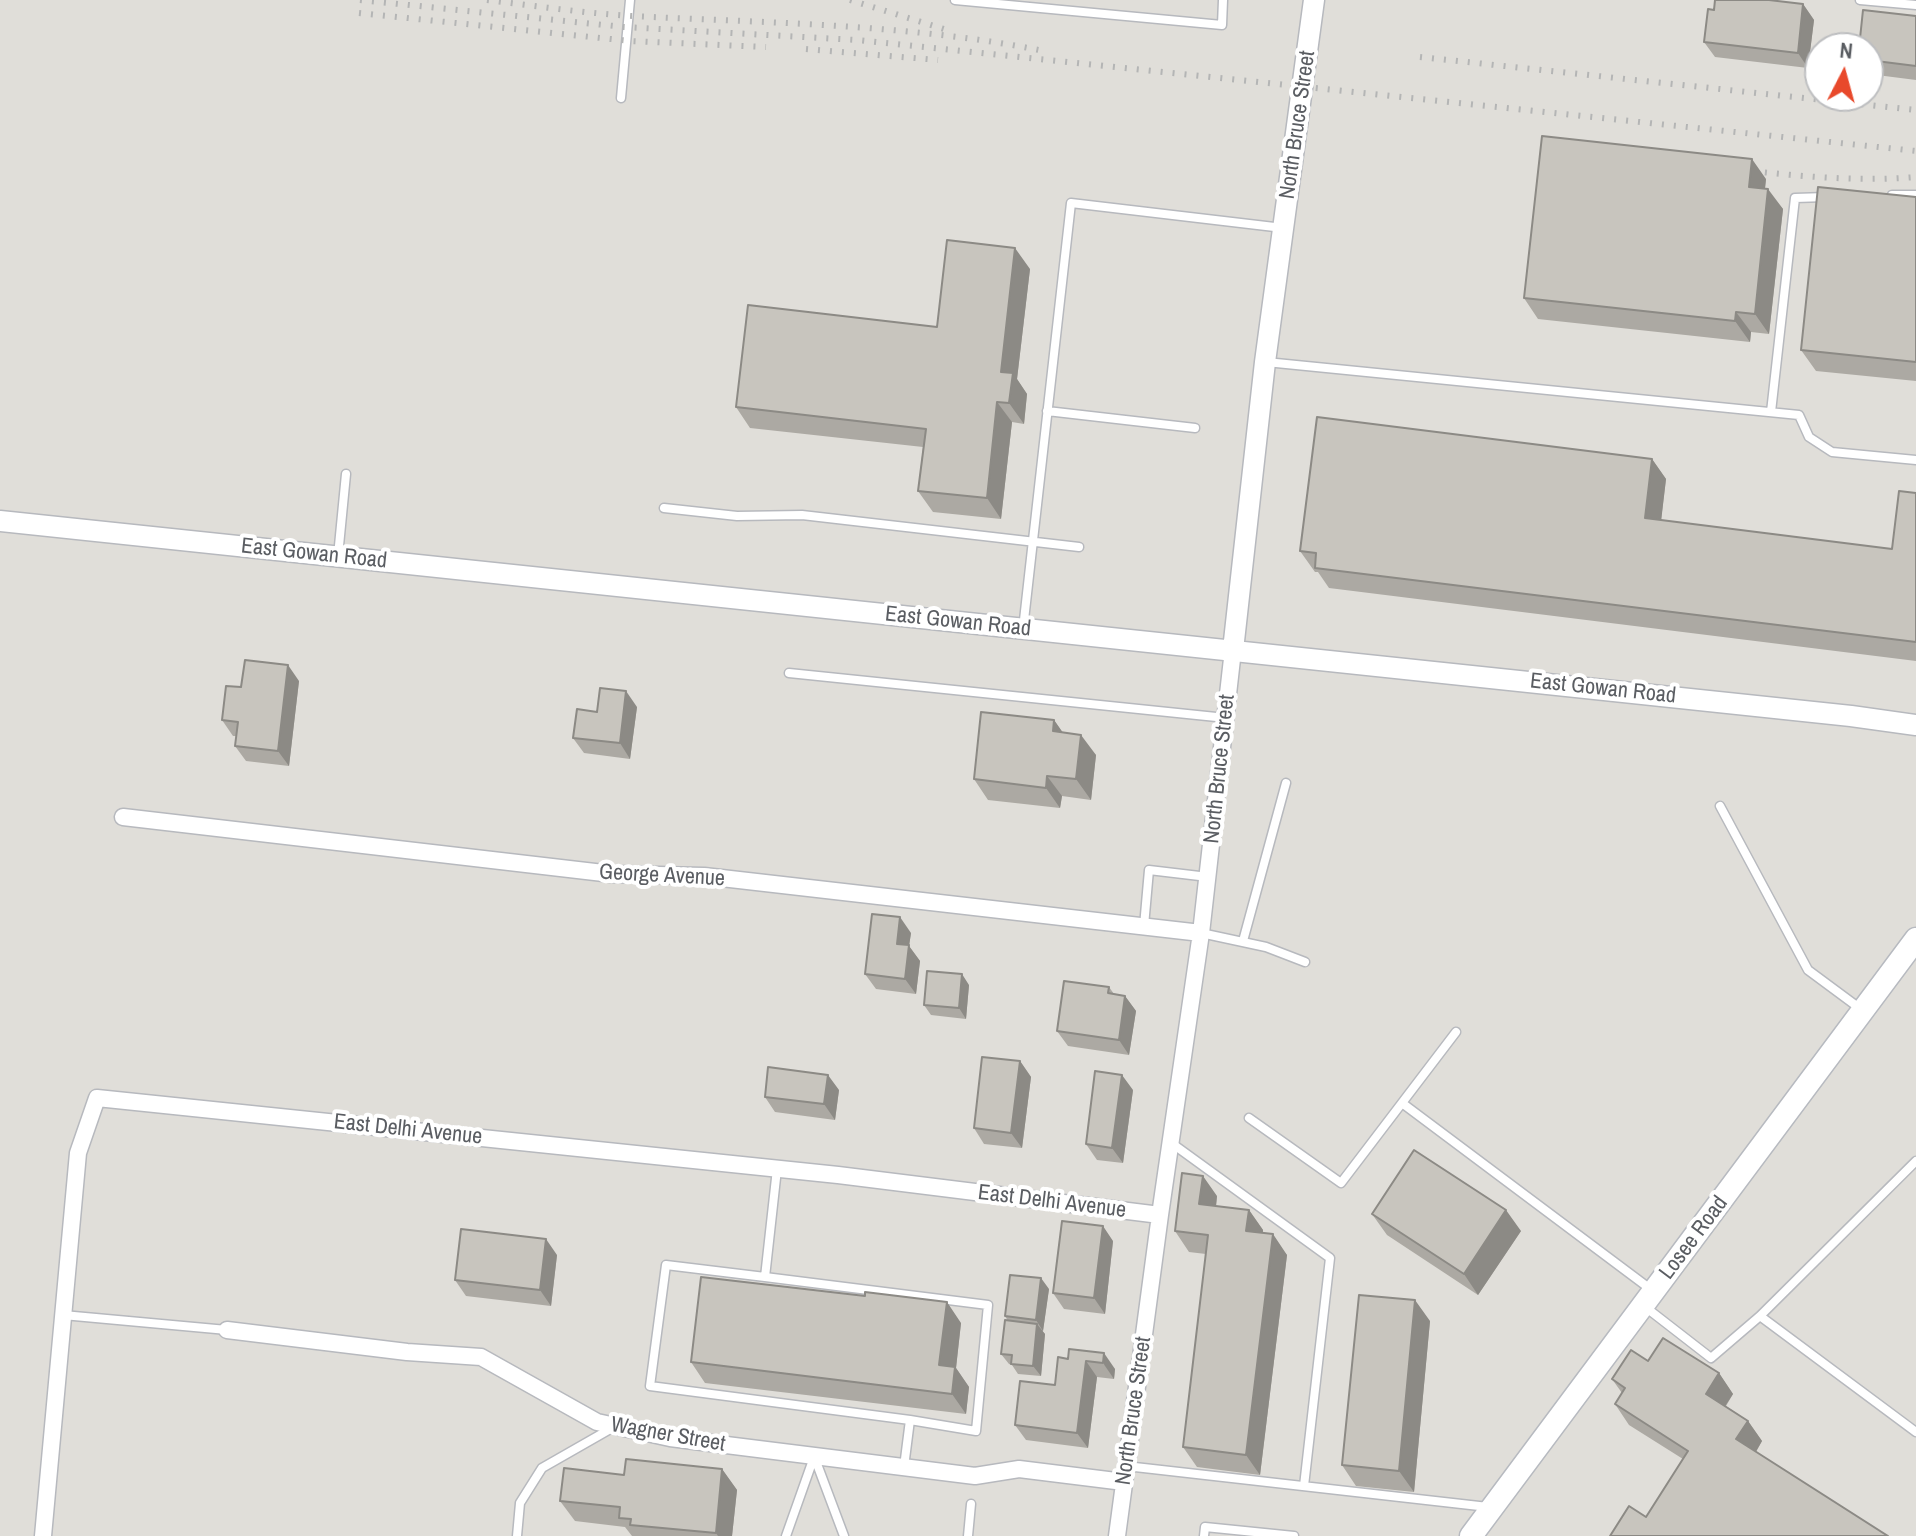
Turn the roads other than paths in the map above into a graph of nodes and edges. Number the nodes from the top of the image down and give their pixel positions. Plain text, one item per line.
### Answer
1 (630, 0) edge
2 (955, 0) edge
3 (1223, 0) edge
4 (1314, 0) edge
5 (1860, 0) edge
6 (1916, 5) edge
7 (621, 98) dead end
8 (1916, 195) edge
9 (1886, 196) edge
10 (1840, 197) edge
11 (1284, 228) junction
12 (1265, 362) junction
13 (1047, 411) junction
14 (1771, 412) junction
15 (1195, 428) dead end
16 (1916, 460) edge
17 (346, 474) dead end
18 (664, 508) dead end
19 (0, 521) edge
20 (1032, 542) junction
21 (1079, 547) dead end
22 (338, 557) junction
23 (1023, 629) junction
24 (1233, 650) junction
25 (789, 673) dead end
26 (1226, 718) junction
27 (1916, 725) edge
28 (1286, 783) dead end
29 (1720, 806) dead end
30 (123, 817) dead end
31 (1209, 877) junction
32 (1144, 926) junction
33 (1201, 933) junction
34 (1916, 939) edge
35 (1243, 941) junction
36 (1305, 962) dead end
37 (1863, 1011) junction
38 (1456, 1032) dead end
39 (1402, 1103) junction
40 (1249, 1118) dead end
41 (1170, 1142) junction
42 (1916, 1161) edge
43 (777, 1169) junction
44 (1160, 1215) junction
45 (765, 1277) junction
46 (1648, 1298) junction
47 (63, 1315) junction
48 (1760, 1316) junction
49 (227, 1330) joint
50 (910, 1420) junction
51 (615, 1426) junction
52 (1916, 1432) edge
53 (814, 1456) junction
54 (904, 1467) junction
55 (1125, 1474) junction
56 (1304, 1486) junction
57 (971, 1504) dead end
58 (1493, 1508) junction
59 (43, 1536) edge
60 (517, 1536) edge
61 (786, 1536) edge
62 (844, 1536) edge
63 (968, 1536) edge
64 (1117, 1536) edge
65 (1204, 1536) edge
66 (1294, 1536) edge
67 (1471, 1536) edge

1 - 7 lane
2 - 3 lane
4 - 11 street, North Bruce Street
5 - 6 lane
8 - 9 lane
10 - 14 lane
11 - 12 street, North Bruce Street
11 - 13 lane
12 - 14 lane
12 - 24 street, North Bruce Street
13 - 15 lane
13 - 20 lane
14 - 16 lane
17 - 22 lane
18 - 20 lane
19 - 22 street, East Gowan Road
20 - 21 lane
20 - 23 lane
22 - 23 street, East Gowan Road
23 - 24 street, East Gowan Road
24 - 26 street, North Bruce Street
24 - 27 street, East Gowan Road
25 - 26 lane
26 - 31 street, North Bruce Street
28 - 35 lane
29 - 37 lane
30 - 32 street, George Avenue
31 - 32 lane
31 - 33 street, North Bruce Street
32 - 33 street, George Avenue
33 - 35 lane
33 - 41 street, North Bruce Street
34 - 37 main road, Losee Road
35 - 36 lane
37 - 46 main road, Losee Road
38 - 39 lane
39 - 40 lane
39 - 46 lane
41 - 44 street, North Bruce Street
41 - 56 lane
42 - 48 lane
43 - 44 street, East Delhi Avenue
43 - 45 lane
43 - 47 street, East Delhi Avenue
44 - 55 street, North Bruce Street
45 - 50 lane
45 - 50 lane
46 - 48 lane
46 - 58 main road, Losee Road
47 - 49 lane
47 - 59 street, East Delhi Avenue
48 - 52 lane
49 - 51 street, Wagner Street
50 - 54 lane
51 - 53 street, Wagner Street
51 - 60 lane
53 - 54 street, Wagner Street
53 - 61 lane
53 - 62 lane
54 - 55 street, Wagner Street
55 - 56 lane
55 - 64 street, North Bruce Street
56 - 58 lane
57 - 63 lane
58 - 67 main road, Losee Road
65 - 66 lane

